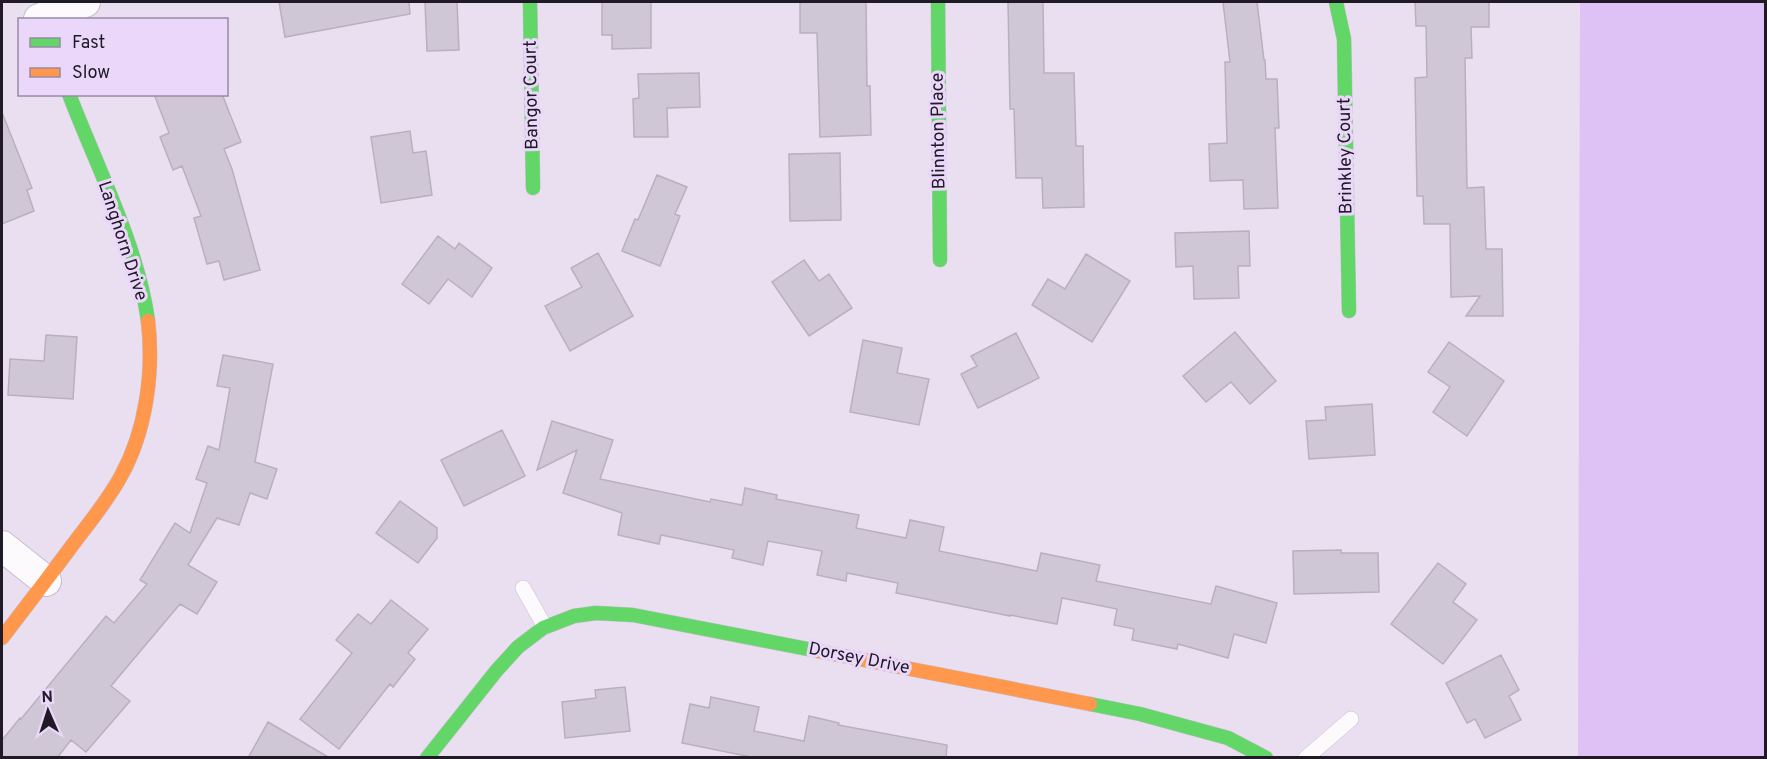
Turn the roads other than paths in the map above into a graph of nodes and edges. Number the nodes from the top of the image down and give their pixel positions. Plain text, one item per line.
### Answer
1 (32, 2) edge
2 (85, 2) edge
3 (530, 2) edge
4 (938, 2) edge
5 (1336, 2) edge
6 (39, 18) edge
7 (42, 18) edge
8 (70, 96) edge
9 (533, 188) dead end
10 (940, 260) dead end
11 (1349, 311) dead end
12 (2, 546) edge
13 (46, 581) junction
14 (523, 588) dead end
15 (545, 627) junction
16 (2, 638) edge
17 (1351, 719) dead end
18 (427, 758) edge
19 (1266, 758) edge
20 (1306, 758) edge

1 - 6 street
2 - 7 street
3 - 9 street, Bangor Court
4 - 10 street, Blinnton Place
5 - 11 street, Brinkley Court
8 - 13 street, Langhorn Drive
12 - 13 street
13 - 16 street, Langhorn Drive
14 - 15 lane
15 - 18 street, Dorsey Drive
15 - 19 street, Dorsey Drive
17 - 20 lane

